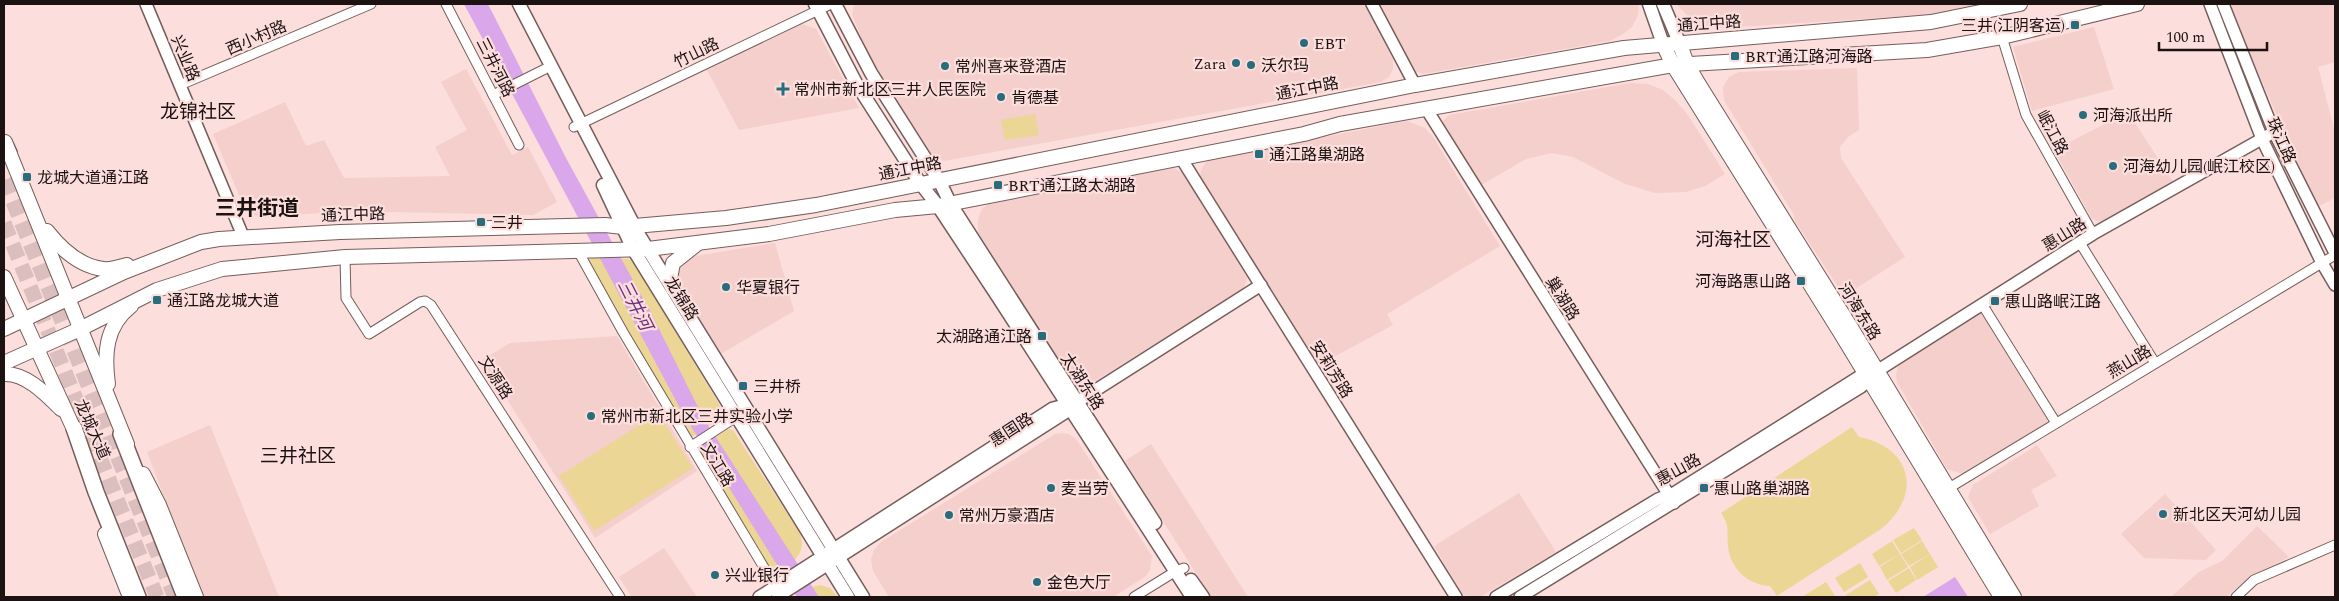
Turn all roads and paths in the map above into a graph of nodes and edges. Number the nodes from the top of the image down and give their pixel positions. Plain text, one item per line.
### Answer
1 (146, 4) edge
2 (371, 4) edge
3 (446, 4) edge
4 (512, 4) edge
5 (519, 4) edge
6 (831, 4) edge
7 (835, 4) edge
8 (1372, 4) edge
9 (1649, 4) edge
10 (1663, 4) edge
11 (2020, 4) edge
12 (2137, 4) edge
13 (2210, 4) edge
14 (2223, 4) edge
15 (1994, 6) edge
16 (817, 7) edge
17 (2002, 37) junction
18 (1678, 42) junction
19 (1664, 44) junction
20 (1680, 64) junction
21 (545, 69) junction
22 (180, 85) junction
23 (1415, 85) junction
24 (493, 95) junction
25 (1427, 110) junction
26 (577, 126) junction
27 (2274, 132) junction
28 (2262, 139) junction
29 (519, 144) dead end
30 (6, 145) edge
31 (1181, 158) junction
32 (939, 180) junction
33 (920, 183) junction
34 (944, 204) junction
35 (37, 217) junction
36 (628, 226) junction
37 (2093, 234) junction
38 (243, 236) junction
39 (2080, 243) junction
40 (692, 244) junction
41 (633, 249) junction
42 (648, 249) junction
43 (584, 251) junction
44 (2335, 254) edge
45 (162, 256) junction
46 (345, 257) junction
47 (2322, 264) junction
48 (4, 277) edge
49 (1261, 285) junction
50 (2335, 285) edge
51 (673, 289) junction
52 (144, 296) junction
53 (70, 299) junction
54 (1982, 304) junction
55 (24, 319) junction
56 (4, 329) edge
57 (80, 329) junction
58 (37, 346) junction
59 (4, 363) edge
60 (2155, 363) junction
61 (4, 374) edge
62 (1871, 375) junction
63 (110, 400) junction
64 (1072, 405) junction
65 (736, 417) junction
66 (71, 422) junction
67 (2056, 423) junction
68 (121, 434) junction
69 (694, 445) junction
70 (1943, 491) junction
71 (1671, 499) junction
72 (2335, 545) edge
73 (830, 558) junction
74 (1180, 570) junction
75 (781, 588) edge
76 (130, 597) edge
77 (138, 597) edge
78 (146, 597) edge
79 (178, 597) edge
80 (185, 597) edge
81 (196, 597) edge
82 (620, 597) edge
83 (759, 597) edge
84 (848, 597) edge
85 (863, 597) edge
86 (1134, 597) edge
87 (1192, 597) edge
88 (1203, 597) edge
89 (1456, 597) edge
90 (1496, 597) edge
91 (1520, 597) edge
92 (2001, 597) edge
93 (2014, 597) edge
94 (2236, 597) edge

1 - 22 street, 兴业路
2 - 22 street, 西小村路
3 - 24 street, 三井河路
4 - 21 main road, 龙锦路
5 - 26 main road, 龙锦路
6 - 16 street, 竹山路
7 - 32 main road, 太湖东路
8 - 23 street
9 - 19 main road
10 - 18 main road
11 - 15 main road, 通江中路
12 - 17 main road
13 - 28 street, 珠江路
14 - 27 street, 珠江路
15 - 18 main road, 通江中路
16 - 26 street, 竹山路
16 - 33 main road
17 - 20 main road
17 - 37 street, 岷江路
18 - 19 main road, 通江中路
18 - 20 main road, 河海东路
19 - 20 main road, 河海东路
19 - 23 main road, 通江中路
20 - 25 main road
20 - 62 main road, 河海东路
21 - 24 street
21 - 26 main road, 龙锦路
22 - 38 street, 兴业路
23 - 32 main road, 通江中路
24 - 29 street, 三井河路
25 - 31 main road
25 - 71 street, 巢湖路
26 - 36 main road, 龙锦路
27 - 28 street, 惠山路
27 - 44 street, 珠江路
28 - 37 street, 惠山路
28 - 47 street, 珠江路
30 - 35 main road
31 - 34 main road
31 - 49 street, 安莉芳路
32 - 33 main road, 通江中路
32 - 34 main road, 太湖东路
33 - 34 main road
33 - 36 main road, 通江中路
34 - 40 main road
34 - 64 main road, 太湖东路
35 - 45 main road
35 - 53 main road
36 - 38 main road, 通江中路
36 - 41 main road, 龙锦路
36 - 42 main road, 龙锦路
37 - 39 street, 惠山路
38 - 45 main road, 通江中路
39 - 54 street, 惠山路
39 - 60 street
40 - 42 main road
40 - 51 main road
41 - 42 main road
41 - 43 main road
41 - 65 main road, 龙锦路
42 - 51 main road, 龙锦路
43 - 46 main road
43 - 69 street, 文江路
44 - 47 street, 燕山路
45 - 53 main road, 通江中路
46 - 52 main road
46 - 82 street, 文源路
47 - 50 street, 珠江路
47 - 60 street, 燕山路
48 - 55 main road, 龙城大道
49 - 64 street, 惠国路
49 - 89 street, 安莉芳路
51 - 73 main road, 龙锦路
52 - 57 main road
52 - 63 main road
53 - 55 main road, 通江中路
53 - 57 main road
54 - 62 street, 惠山路
54 - 67 street
55 - 56 main road, 通江中路
55 - 58 main road, 龙城大道
57 - 58 main road
57 - 63 main road
58 - 59 main road
58 - 66 main road, 龙城大道
60 - 67 street, 燕山路
61 - 66 main road
62 - 70 main road, 河海东路
62 - 71 street, 惠山路
63 - 68 main road
64 - 73 street, 惠国路
64 - 74 main road, 太湖东路
65 - 69 street
65 - 73 main road, 龙锦路
66 - 76 main road
66 - 77 highway
66 - 78 main road, 龙城大道
67 - 70 street, 燕山路
68 - 79 main road, 龙城大道
68 - 80 highway
68 - 81 main road
69 - 75 street, 文江路
70 - 92 main road, 河海东路
70 - 93 main road, 河海东路
71 - 90 street, 惠山路
71 - 91 street, 惠山路
72 - 94 street
73 - 75 street, 惠国路
73 - 84 main road, 龙锦路
73 - 85 main road, 龙锦路
74 - 86 street
74 - 87 main road, 太湖东路
74 - 88 main road, 太湖东路
75 - 83 street

